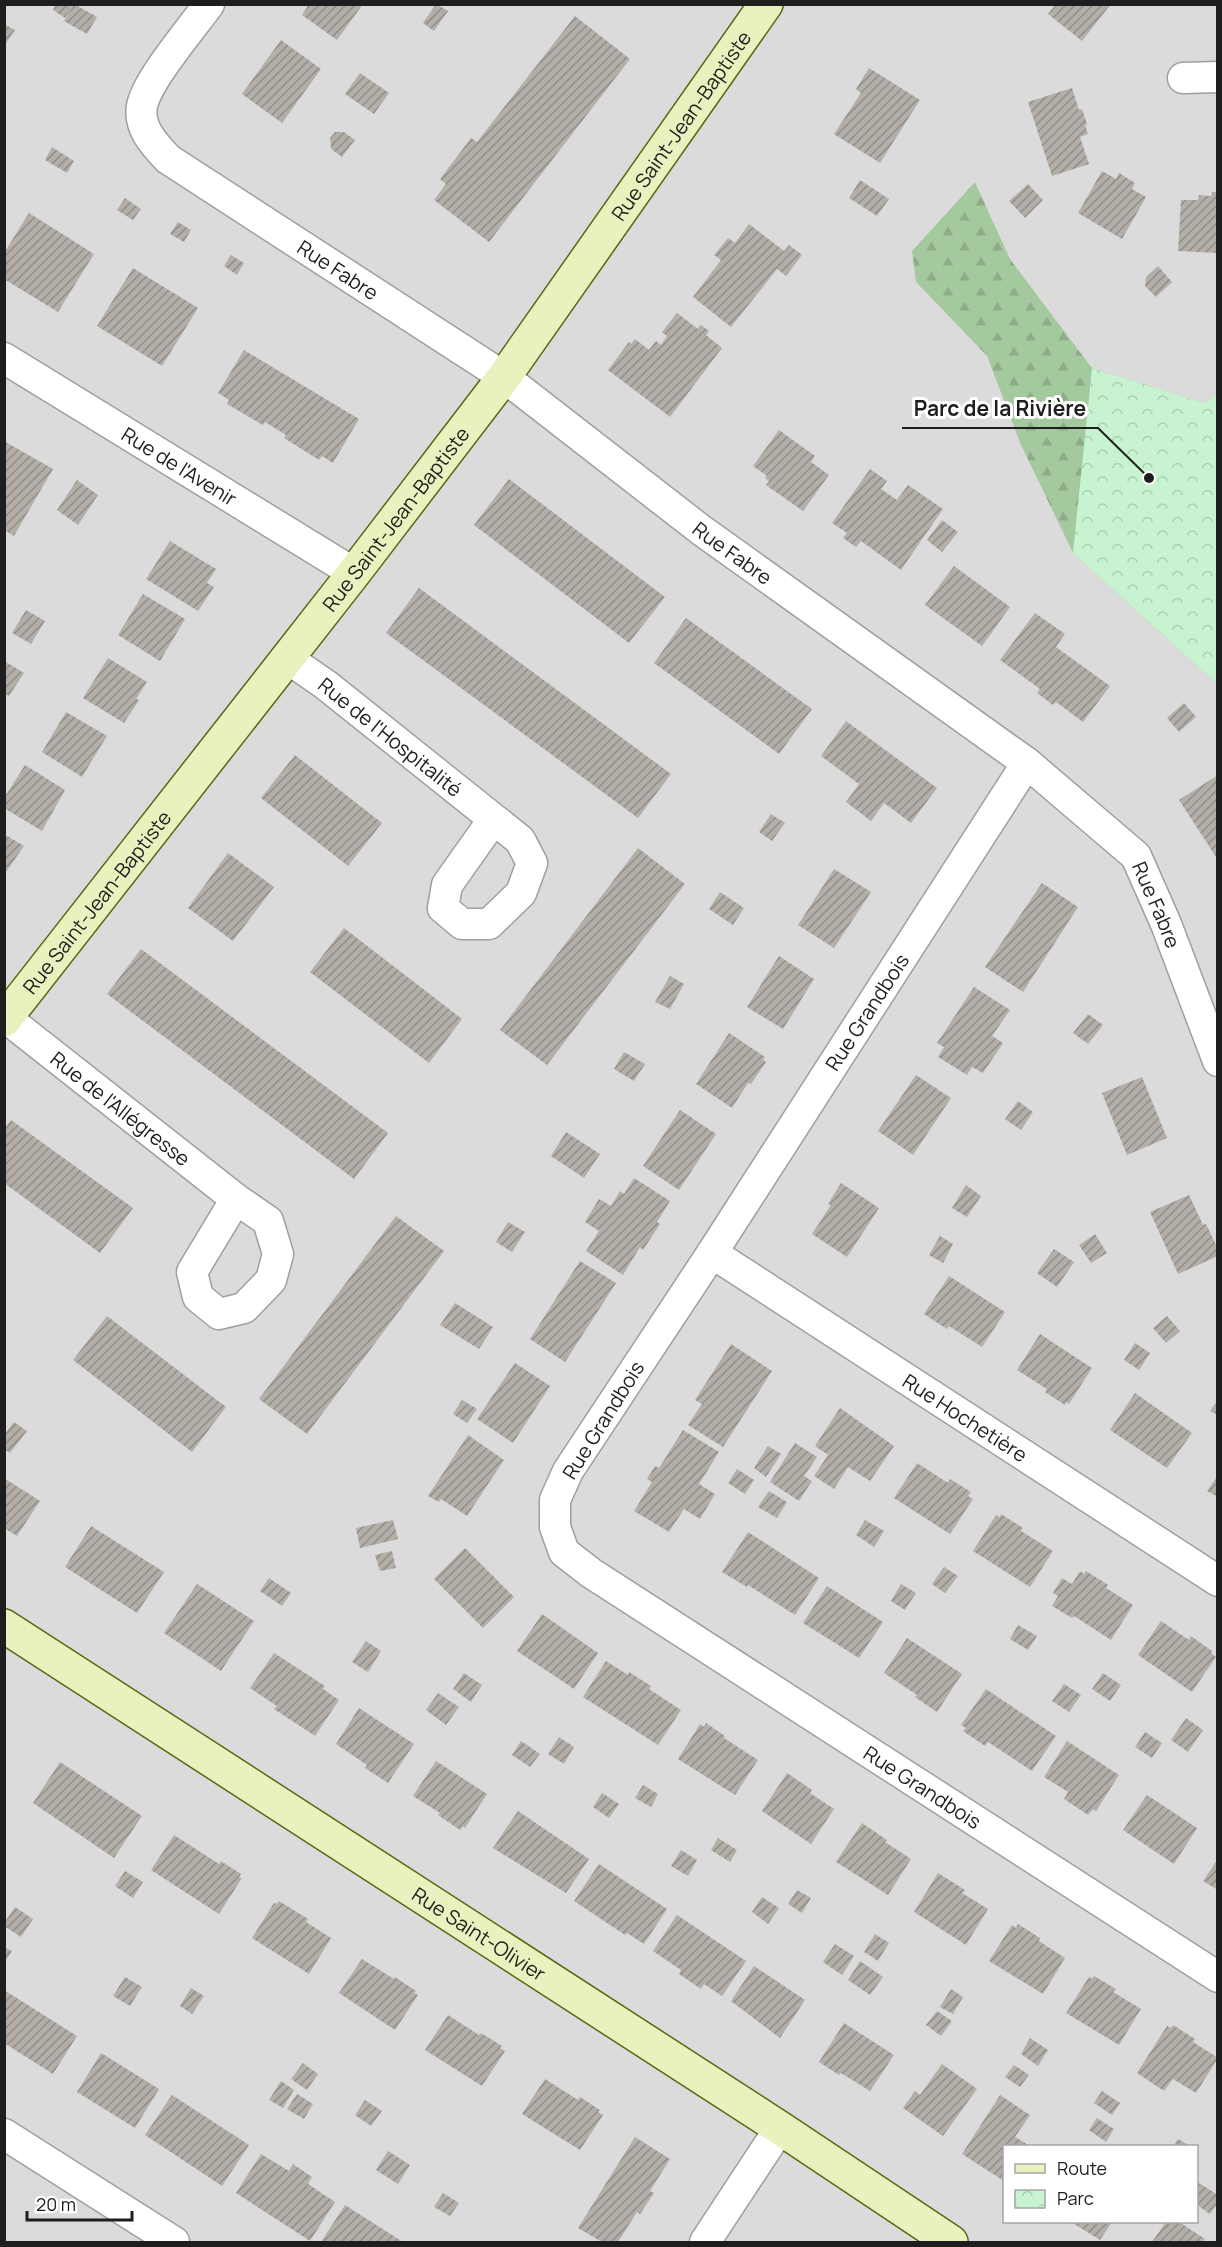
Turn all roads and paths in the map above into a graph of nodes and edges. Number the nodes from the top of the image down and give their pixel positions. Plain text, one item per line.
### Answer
1 (209, 4) edge
2 (766, 4) edge
3 (1218, 77) edge
4 (1183, 78) dead end
5 (4, 358) edge
6 (504, 377) junction
7 (354, 573) junction
8 (287, 658) junction
9 (1028, 763) junction
10 (493, 820) dead end
11 (5, 1019) edge
12 (1218, 1061) edge
13 (236, 1199) dead end
14 (712, 1253) junction
15 (1218, 1581) edge
16 (4, 1626) edge
17 (1218, 1977) edge
18 (780, 2128) junction
19 (4, 2134) edge
20 (174, 2242) edge
21 (705, 2242) edge
22 (951, 2242) edge

1 - 6 street, Rue Fabre
2 - 6 street, Rue Saint-Jean-Baptiste
3 - 4 street
5 - 7 street, Rue de l'Avenir
6 - 7 street, Rue Saint-Jean-Baptiste
6 - 9 street, Rue Fabre
7 - 8 street, Rue Saint-Jean-Baptiste
8 - 10 street, Rue de l'Hospitalité
8 - 11 street, Rue Saint-Jean-Baptiste
9 - 12 street, Rue Fabre
9 - 14 street, Rue Grandbois
11 - 13 street, Rue de l'Allégresse
14 - 15 street, Rue Hochetière
14 - 17 street, Rue Grandbois
16 - 18 street, Rue Saint-Olivier
18 - 21 street
18 - 22 street, Rue Saint-Olivier
19 - 20 street

